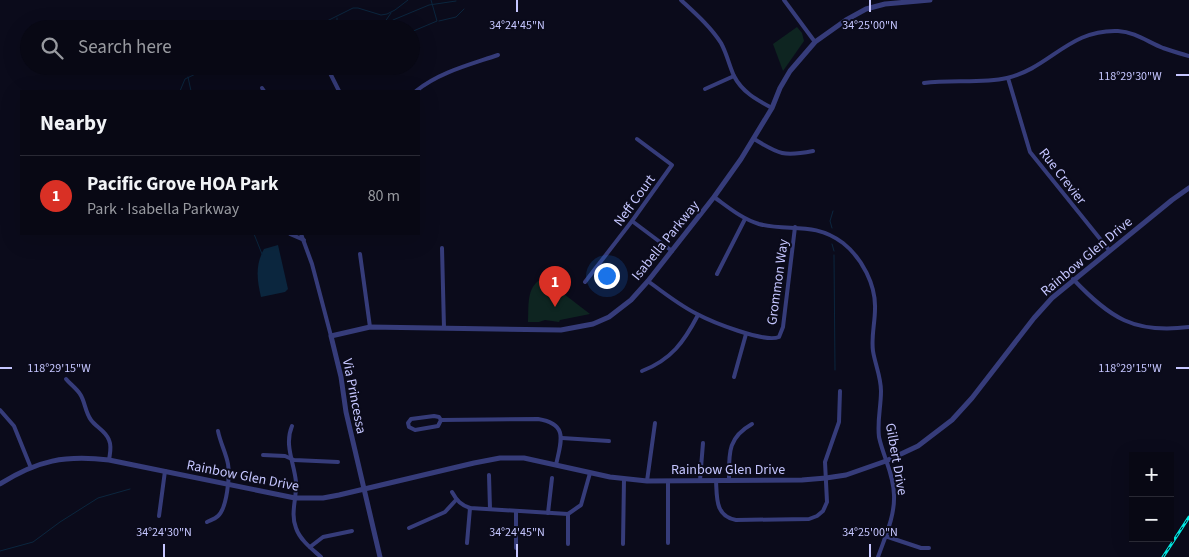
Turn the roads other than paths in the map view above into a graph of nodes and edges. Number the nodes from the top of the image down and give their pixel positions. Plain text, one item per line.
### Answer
1 (681, 0) edge
2 (784, 0) edge
3 (930, 0) edge
4 (815, 42) junction
5 (498, 55) dead end
6 (1189, 56) edge
7 (331, 75) edge
8 (734, 76) junction
9 (1008, 78) junction
10 (924, 83) dead end
11 (706, 89) dead end
12 (338, 90) edge
13 (417, 90) edge
14 (772, 108) junction
15 (637, 139) dead end
16 (754, 139) junction
17 (813, 151) dead end
18 (1189, 188) edge
19 (714, 197) junction
20 (745, 218) junction
21 (632, 222) junction
22 (796, 227) junction
23 (292, 235) edge
24 (302, 235) edge
25 (304, 240) junction
26 (442, 248) dead end
27 (1109, 250) junction
28 (672, 251) junction
29 (360, 254) dead end
30 (717, 274) dead end
31 (1073, 279) junction
32 (648, 281) junction
33 (585, 282) dead end
34 (698, 315) junction
35 (370, 327) junction
36 (1189, 327) edge
37 (444, 328) junction
38 (746, 334) junction
39 (331, 336) junction
40 (642, 371) dead end
41 (734, 377) dead end
42 (66, 379) dead end
43 (840, 391) dead end
44 (0, 410) edge
45 (441, 420) junction
46 (655, 423) dead end
47 (752, 424) dead end
48 (292, 426) dead end
49 (218, 431) dead end
50 (562, 438) junction
51 (609, 441) dead end
52 (703, 443) dead end
53 (263, 455) dead end
54 (290, 458) junction
55 (109, 460) junction
56 (886, 461) junction
57 (338, 462) dead end
58 (556, 465) junction
59 (31, 468) junction
60 (164, 471) junction
61 (590, 473) junction
62 (489, 475) dead end
63 (552, 478) dead end
64 (826, 478) junction
65 (624, 479) junction
66 (647, 480) junction
67 (668, 480) junction
68 (700, 480) junction
69 (716, 480) junction
70 (729, 480) junction
71 (0, 484) edge
72 (228, 484) junction
73 (364, 489) junction
74 (452, 492) dead end
75 (295, 498) junction
76 (456, 500) junction
77 (470, 508) junction
78 (490, 509) junction
79 (516, 511) junction
80 (548, 513) junction
81 (568, 514) junction
82 (159, 516) dead end
83 (208, 522) dead end
84 (409, 528) dead end
85 (352, 531) dead end
86 (885, 536) junction
87 (467, 543) dead end
88 (668, 543) dead end
89 (568, 544) dead end
90 (623, 544) dead end
91 (310, 547) junction
92 (516, 548) dead end
93 (929, 548) dead end
94 (321, 557) edge
95 (380, 557) edge
96 (878, 557) edge

1 - 8 street
2 - 4 street
3 - 4 street, Isabella Parkway
4 - 14 street, Isabella Parkway
5 - 13 street
6 - 9 street
7 - 12 street
8 - 11 street
8 - 14 street
9 - 10 street
9 - 27 street, Rue Crevier
14 - 16 street, Isabella Parkway
15 - 21 street, Neff Court
16 - 17 street
16 - 19 street, Isabella Parkway
18 - 27 street, Rainbow Glen Drive
19 - 20 street, Gilbert Drive
19 - 28 street, Isabella Parkway
20 - 22 street, Gilbert Drive
20 - 30 street
21 - 28 street
21 - 33 street, Neff Court
22 - 38 street, Grommon Way
22 - 56 street, Gilbert Drive
23 - 25 street
24 - 25 street, Via Princessa
25 - 39 street, Via Princessa
26 - 37 street
27 - 31 street, Rainbow Glen Drive
28 - 32 street, Isabella Parkway
29 - 35 street
31 - 36 street
31 - 56 street, Rainbow Glen Drive
32 - 34 street
32 - 37 street, Isabella Parkway
34 - 38 street
34 - 40 street
35 - 37 street, Isabella Parkway
35 - 39 street, Isabella Parkway
38 - 41 street
39 - 73 street, Via Princessa
42 - 55 street
43 - 64 street
44 - 59 street
45 - 45 street
45 - 50 street
46 - 66 street
47 - 70 street
48 - 54 street
49 - 72 street
50 - 51 street
50 - 58 street
52 - 68 street
53 - 54 street
54 - 57 street
54 - 75 street
55 - 59 street, Rainbow Glen Drive
55 - 60 street, Rainbow Glen Drive
56 - 64 street, Rainbow Glen Drive
56 - 86 street, Gilbert Drive
58 - 61 street, Rainbow Glen Drive
58 - 73 street, Rainbow Glen Drive
59 - 71 street, Rainbow Glen Drive
60 - 72 street, Rainbow Glen Drive
60 - 82 street
61 - 65 street, Rainbow Glen Drive
61 - 81 street
62 - 78 street
63 - 80 street
64 - 69 street
64 - 70 street, Rainbow Glen Drive
65 - 66 street, Rainbow Glen Drive
65 - 90 street
66 - 67 street, Rainbow Glen Drive
67 - 68 street, Rainbow Glen Drive
67 - 88 street
68 - 69 street, Rainbow Glen Drive
69 - 70 street, Rainbow Glen Drive
72 - 75 street, Rainbow Glen Drive
72 - 83 street
73 - 75 street, Rainbow Glen Drive
73 - 95 street, Via Princessa
74 - 76 street
75 - 91 street
76 - 77 street
76 - 84 street
77 - 78 street
77 - 87 street
78 - 79 street
79 - 80 street
79 - 92 street
80 - 81 street
81 - 89 street
85 - 91 street
86 - 93 street
86 - 96 street, Gilbert Drive
91 - 94 street

